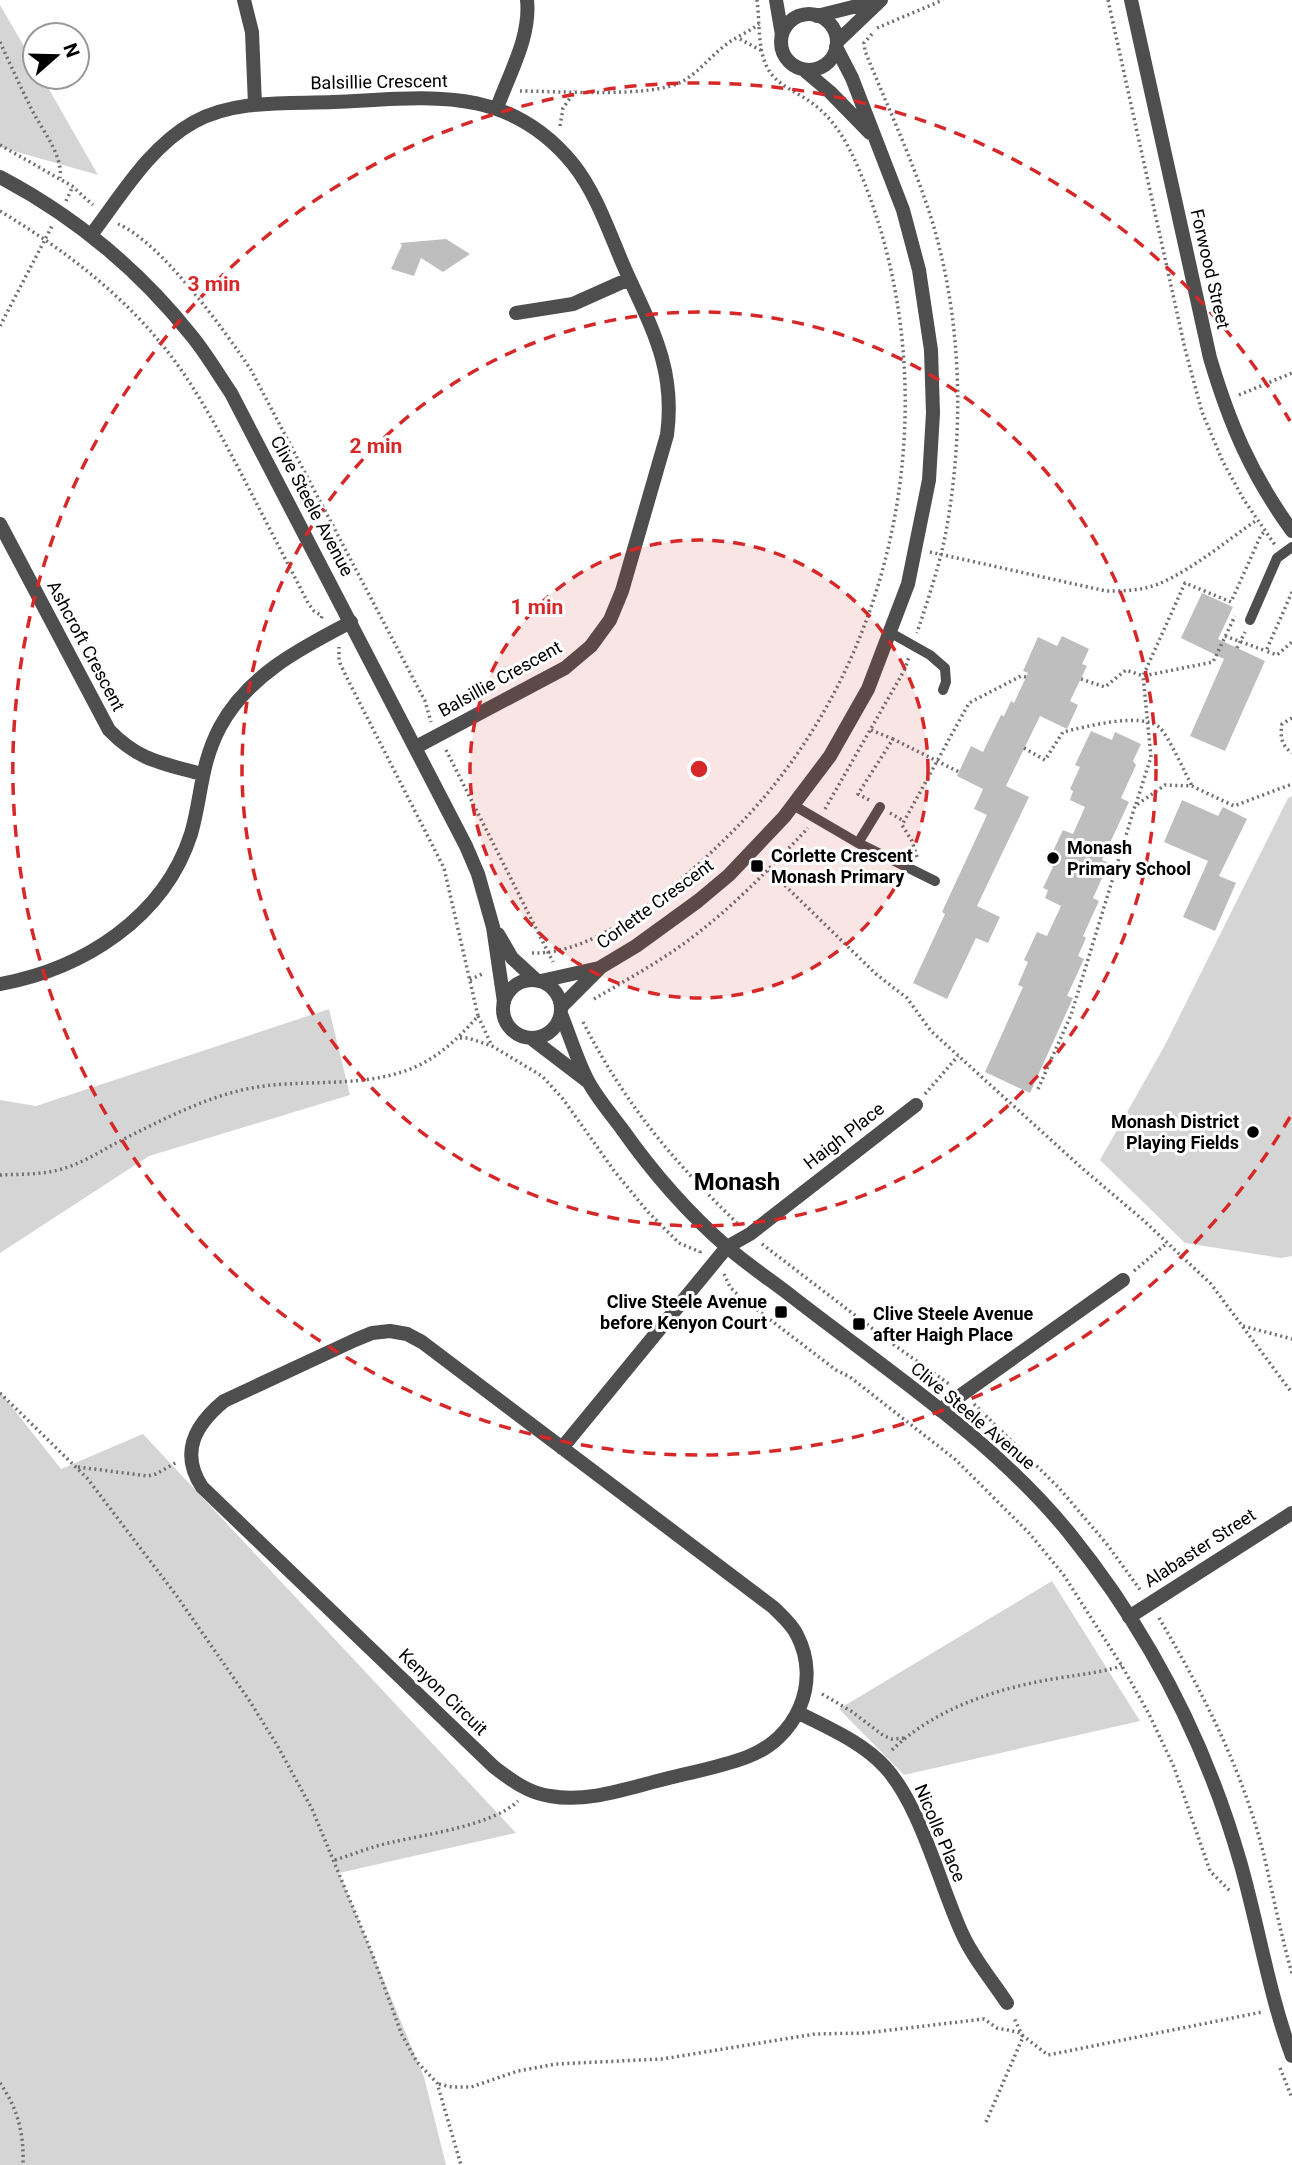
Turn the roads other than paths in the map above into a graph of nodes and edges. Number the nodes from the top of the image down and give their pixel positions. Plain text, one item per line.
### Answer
1 (244, 0) edge
2 (527, 0) edge
3 (776, 0) edge
4 (807, 0) edge
5 (881, 0) edge
6 (1130, 0) edge
7 (815, 15) junction
8 (782, 35) junction
9 (836, 44) junction
10 (804, 70) junction
11 (255, 105) junction
12 (497, 108) junction
13 (876, 139) junction
14 (0, 177) edge
15 (91, 235) junction
16 (629, 279) junction
17 (516, 313) dead end
18 (0, 524) edge
19 (1292, 531) edge
20 (1292, 547) edge
21 (1250, 620) dead end
22 (351, 622) junction
23 (891, 633) junction
24 (943, 690) dead end
25 (416, 747) junction
26 (202, 774) junction
27 (793, 805) junction
28 (880, 807) road end
29 (858, 843) junction
30 (935, 881) dead end
31 (493, 926) junction
32 (601, 967) junction
33 (539, 981) junction
34 (0, 984) edge
35 (504, 1002) junction
36 (561, 1010) junction
37 (532, 1039) junction
38 (588, 1082) junction
39 (916, 1105) road end
40 (727, 1247) junction
41 (1123, 1280) road end
42 (940, 1410) junction
43 (562, 1448) junction
44 (1292, 1513) edge
45 (1129, 1617) junction
46 (799, 1713) junction
47 (1007, 2003) road end
48 (1289, 2037) edge
49 (1292, 2056) edge

1 - 11 street
2 - 12 street
3 - 8 street
4 - 7 street
5 - 7 street
5 - 9 street
6 - 19 street, Forwood Street
7 - 8 street
7 - 9 street
8 - 10 street
9 - 10 street
9 - 13 street, Corlette Crescent
10 - 13 street, Corlette Crescent
11 - 12 street, Balsillie Crescent
11 - 15 street, Balsillie Crescent
12 - 16 street, Balsillie Crescent
13 - 23 street, Corlette Crescent
14 - 15 street, Clive Steele Avenue
15 - 22 street, Clive Steele Avenue
16 - 17 street
16 - 25 street, Balsillie Crescent
18 - 26 street, Ashcroft Crescent
20 - 21 lane
22 - 25 street, Clive Steele Avenue
22 - 26 street
23 - 24 lane
23 - 27 street, Corlette Crescent
25 - 31 street, Clive Steele Avenue
26 - 34 street
27 - 29 lane
27 - 32 street, Corlette Crescent
28 - 29 lane
29 - 30 lane
31 - 33 street, Clive Steele Avenue
31 - 35 street, Clive Steele Avenue
32 - 33 street, Corlette Crescent
32 - 36 street, Corlette Crescent
33 - 35 street
33 - 36 street
35 - 37 street
36 - 37 street
36 - 38 street, Clive Steele Avenue
37 - 38 street, Clive Steele Avenue
38 - 40 street, Clive Steele Avenue
39 - 40 street, Haigh Place
40 - 42 street, Clive Steele Avenue
40 - 43 street
41 - 42 street
42 - 45 street, Clive Steele Avenue
43 - 46 street, Kenyon Circuit
43 - 46 street, Kenyon Circuit
44 - 45 street, Alabaster Street
45 - 48 street, Clive Steele Avenue
46 - 47 street, Nicolle Place
48 - 49 street, Clive Steele Avenue

